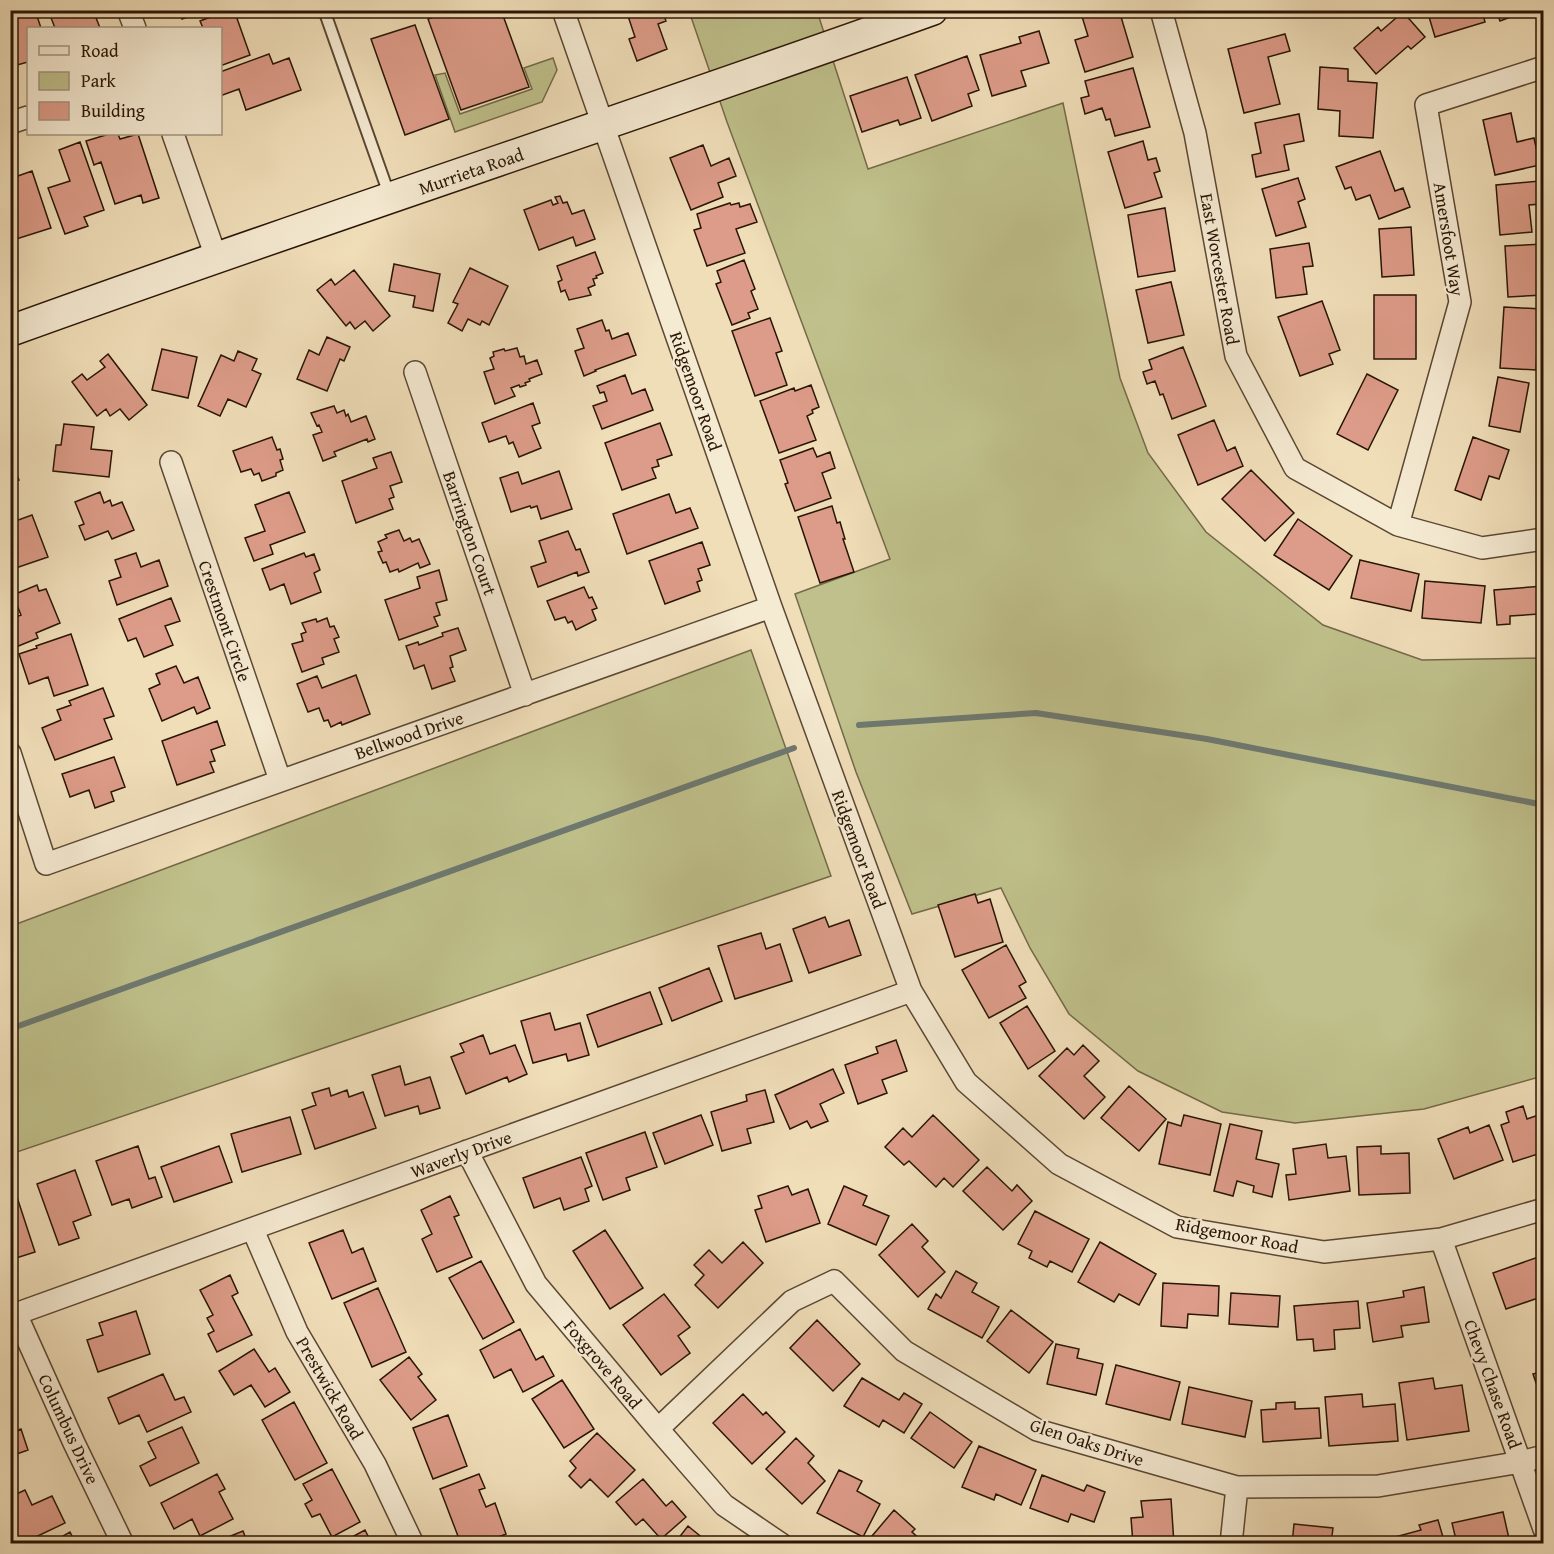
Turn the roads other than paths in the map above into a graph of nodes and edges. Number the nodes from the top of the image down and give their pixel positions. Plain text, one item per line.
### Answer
1 (128, 10) edge
2 (324, 10) edge
3 (563, 10) edge
4 (932, 10) edge
5 (1161, 10) edge
6 (135, 27) edge
7 (1544, 67) edge
8 (27, 117) edge
9 (10, 123) edge
10 (604, 125) junction
11 (173, 135) edge
12 (390, 199) junction
13 (216, 257) junction
14 (10, 331) edge
15 (415, 372) dead end
16 (171, 462) dead end
17 (1398, 525) junction
18 (1544, 539) edge
19 (771, 607) junction
20 (525, 695) junction
21 (10, 753) edge
22 (280, 780) junction
23 (911, 992) junction
24 (467, 1151) junction
25 (1544, 1209) edge
26 (253, 1230) junction
27 (1441, 1239) junction
28 (13, 1315) edge
29 (658, 1429) junction
30 (1544, 1456) edge
31 (1521, 1462) junction
32 (1237, 1487) junction
33 (1544, 1529) edge
34 (123, 1544) edge
35 (413, 1544) edge
36 (781, 1544) edge
37 (1231, 1544) edge

1 - 6 street
2 - 12 lane
3 - 10 street, Ridgemoor Road
4 - 10 main road, Murrieta Road
5 - 17 street, East Worcester Road
7 - 17 street, Amersfoot Way
8 - 9 street
10 - 12 main road, Murrieta Road
10 - 19 street, Ridgemoor Road
11 - 13 street
12 - 13 main road, Murrieta Road
13 - 14 main road, Murrieta Road
15 - 20 street, Barrington Court
16 - 22 street, Crestmont Circle
17 - 18 street, East Worcester Road
19 - 20 street, Bellwood Drive
19 - 23 street, Ridgemoor Road
20 - 22 street, Bellwood Drive
21 - 22 street, Bellwood Drive
23 - 24 street, Waverly Drive
23 - 27 street, Ridgemoor Road
24 - 26 street, Waverly Drive
24 - 29 street, Foxgrove Road
25 - 27 street, Ridgemoor Road
26 - 28 street, Waverly Drive
26 - 35 street, Prestwick Road
27 - 31 street, Chevy Chase Road
28 - 34 street, Columbus Drive
29 - 32 street, Glen Oaks Drive
29 - 36 street, Foxgrove Road
30 - 31 street, Glen Oaks Drive
31 - 32 street, Glen Oaks Drive
31 - 33 street, Chevy Chase Road
32 - 37 street

